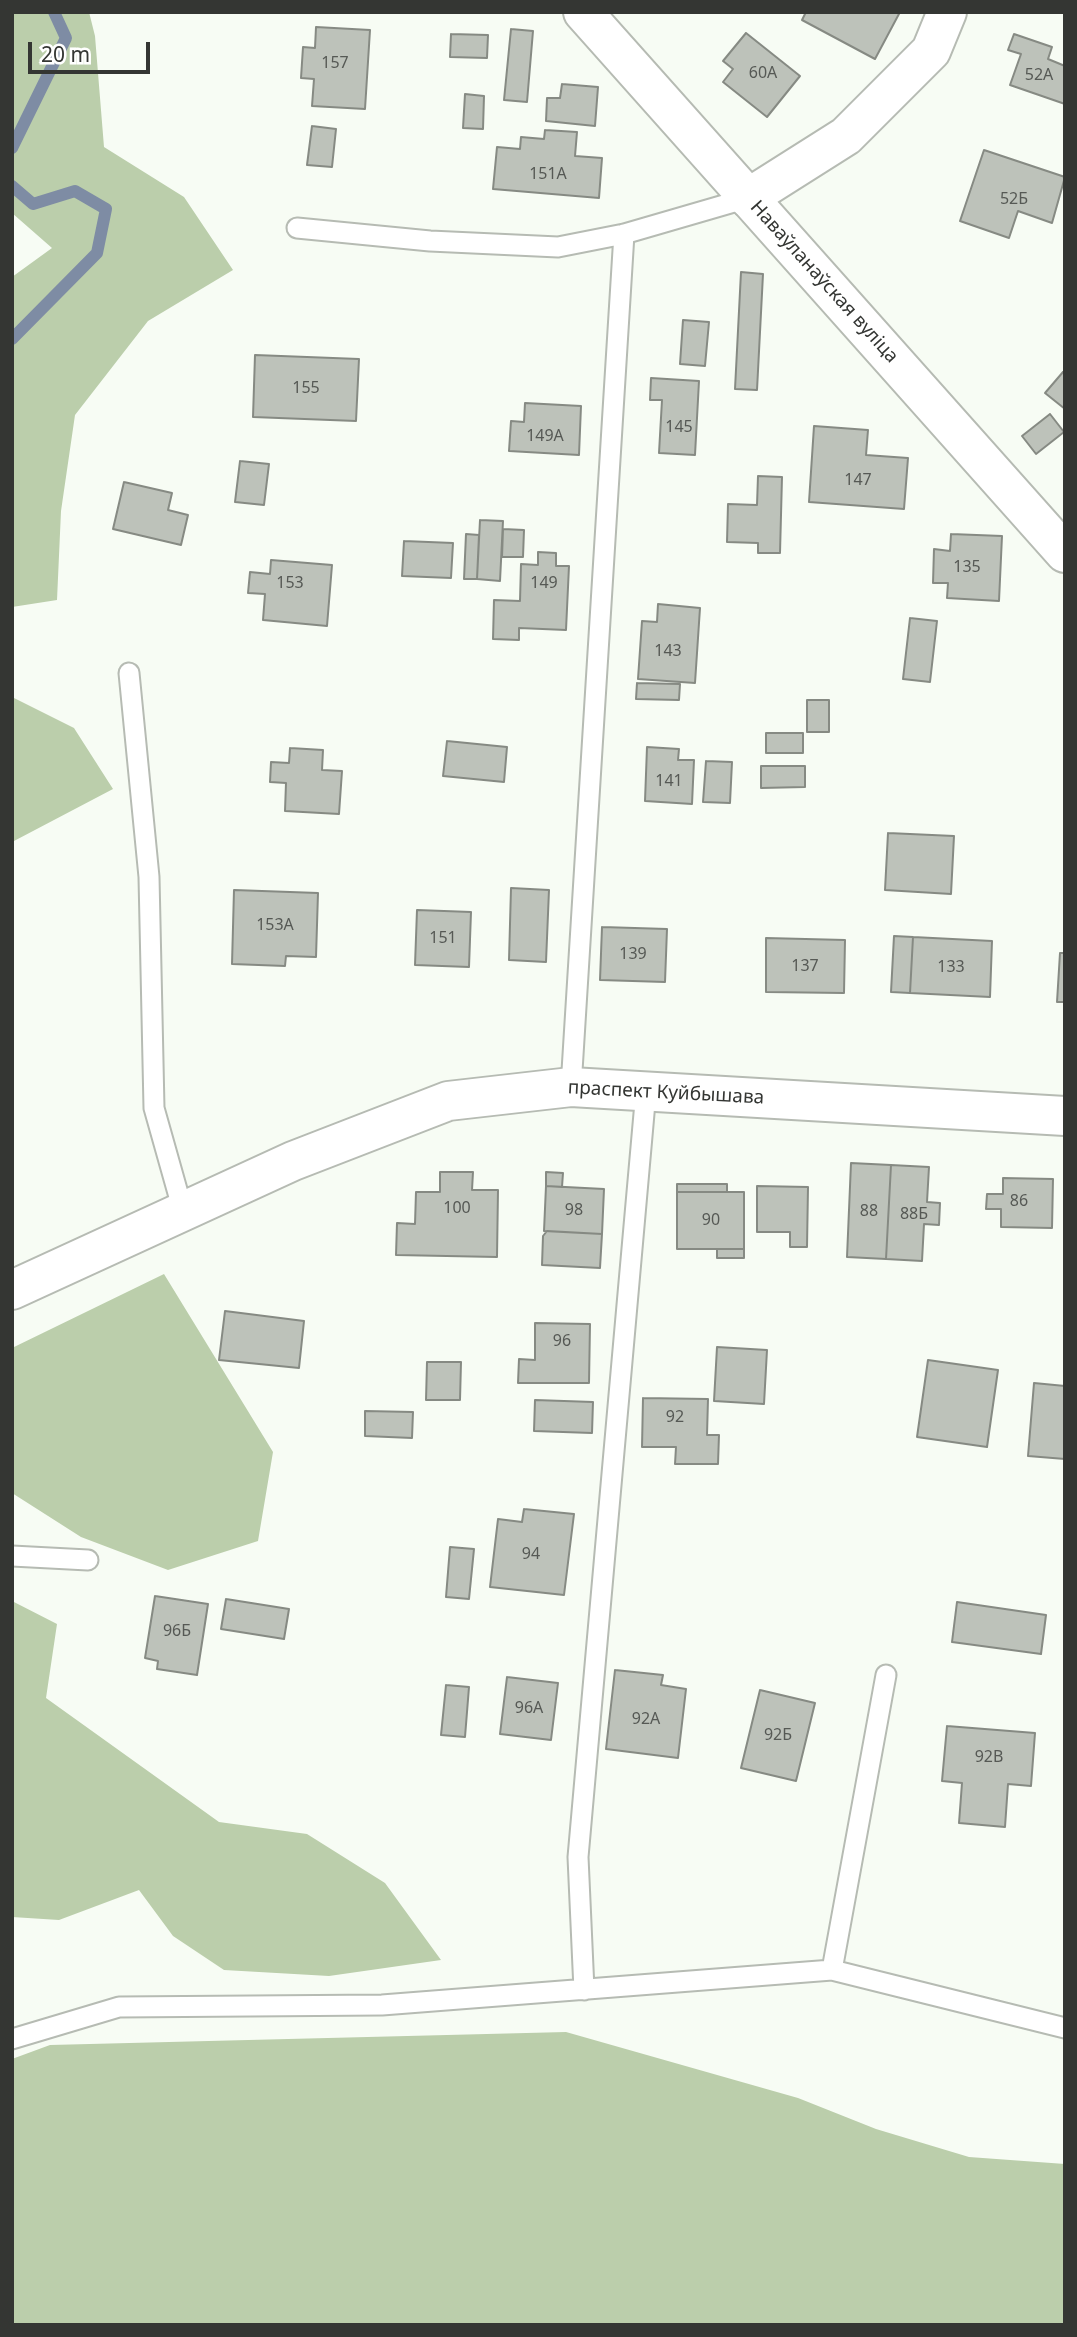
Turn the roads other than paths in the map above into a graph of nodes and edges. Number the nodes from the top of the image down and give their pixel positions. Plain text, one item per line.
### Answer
1 (583, 12) edge
2 (947, 12) edge
3 (748, 198) junction
4 (297, 228) dead end
5 (624, 234) junction
6 (1065, 553) edge
7 (129, 673) dead end
8 (571, 1087) junction
9 (646, 1091) junction
10 (1065, 1116) edge
11 (183, 1211) junction
12 (12, 1290) edge
13 (12, 1556) edge
14 (88, 1560) dead end
15 (886, 1675) dead end
16 (832, 1970) junction
17 (584, 1990) junction
18 (1065, 2028) edge
19 (12, 2039) edge

1 - 3 street, Наваўланаўская вуліца
2 - 3 street
3 - 5 lane
3 - 6 street, Наваўланаўская вуліца
4 - 5 lane
5 - 8 lane
7 - 11 lane
8 - 9 street, праспект Куйбышава
8 - 11 street, праспект Куйбышава
9 - 10 street, праспект Куйбышава
9 - 17 lane
11 - 12 street, праспект Куйбышава
13 - 14 lane
15 - 16 lane
16 - 17 lane
16 - 18 lane
17 - 19 lane

